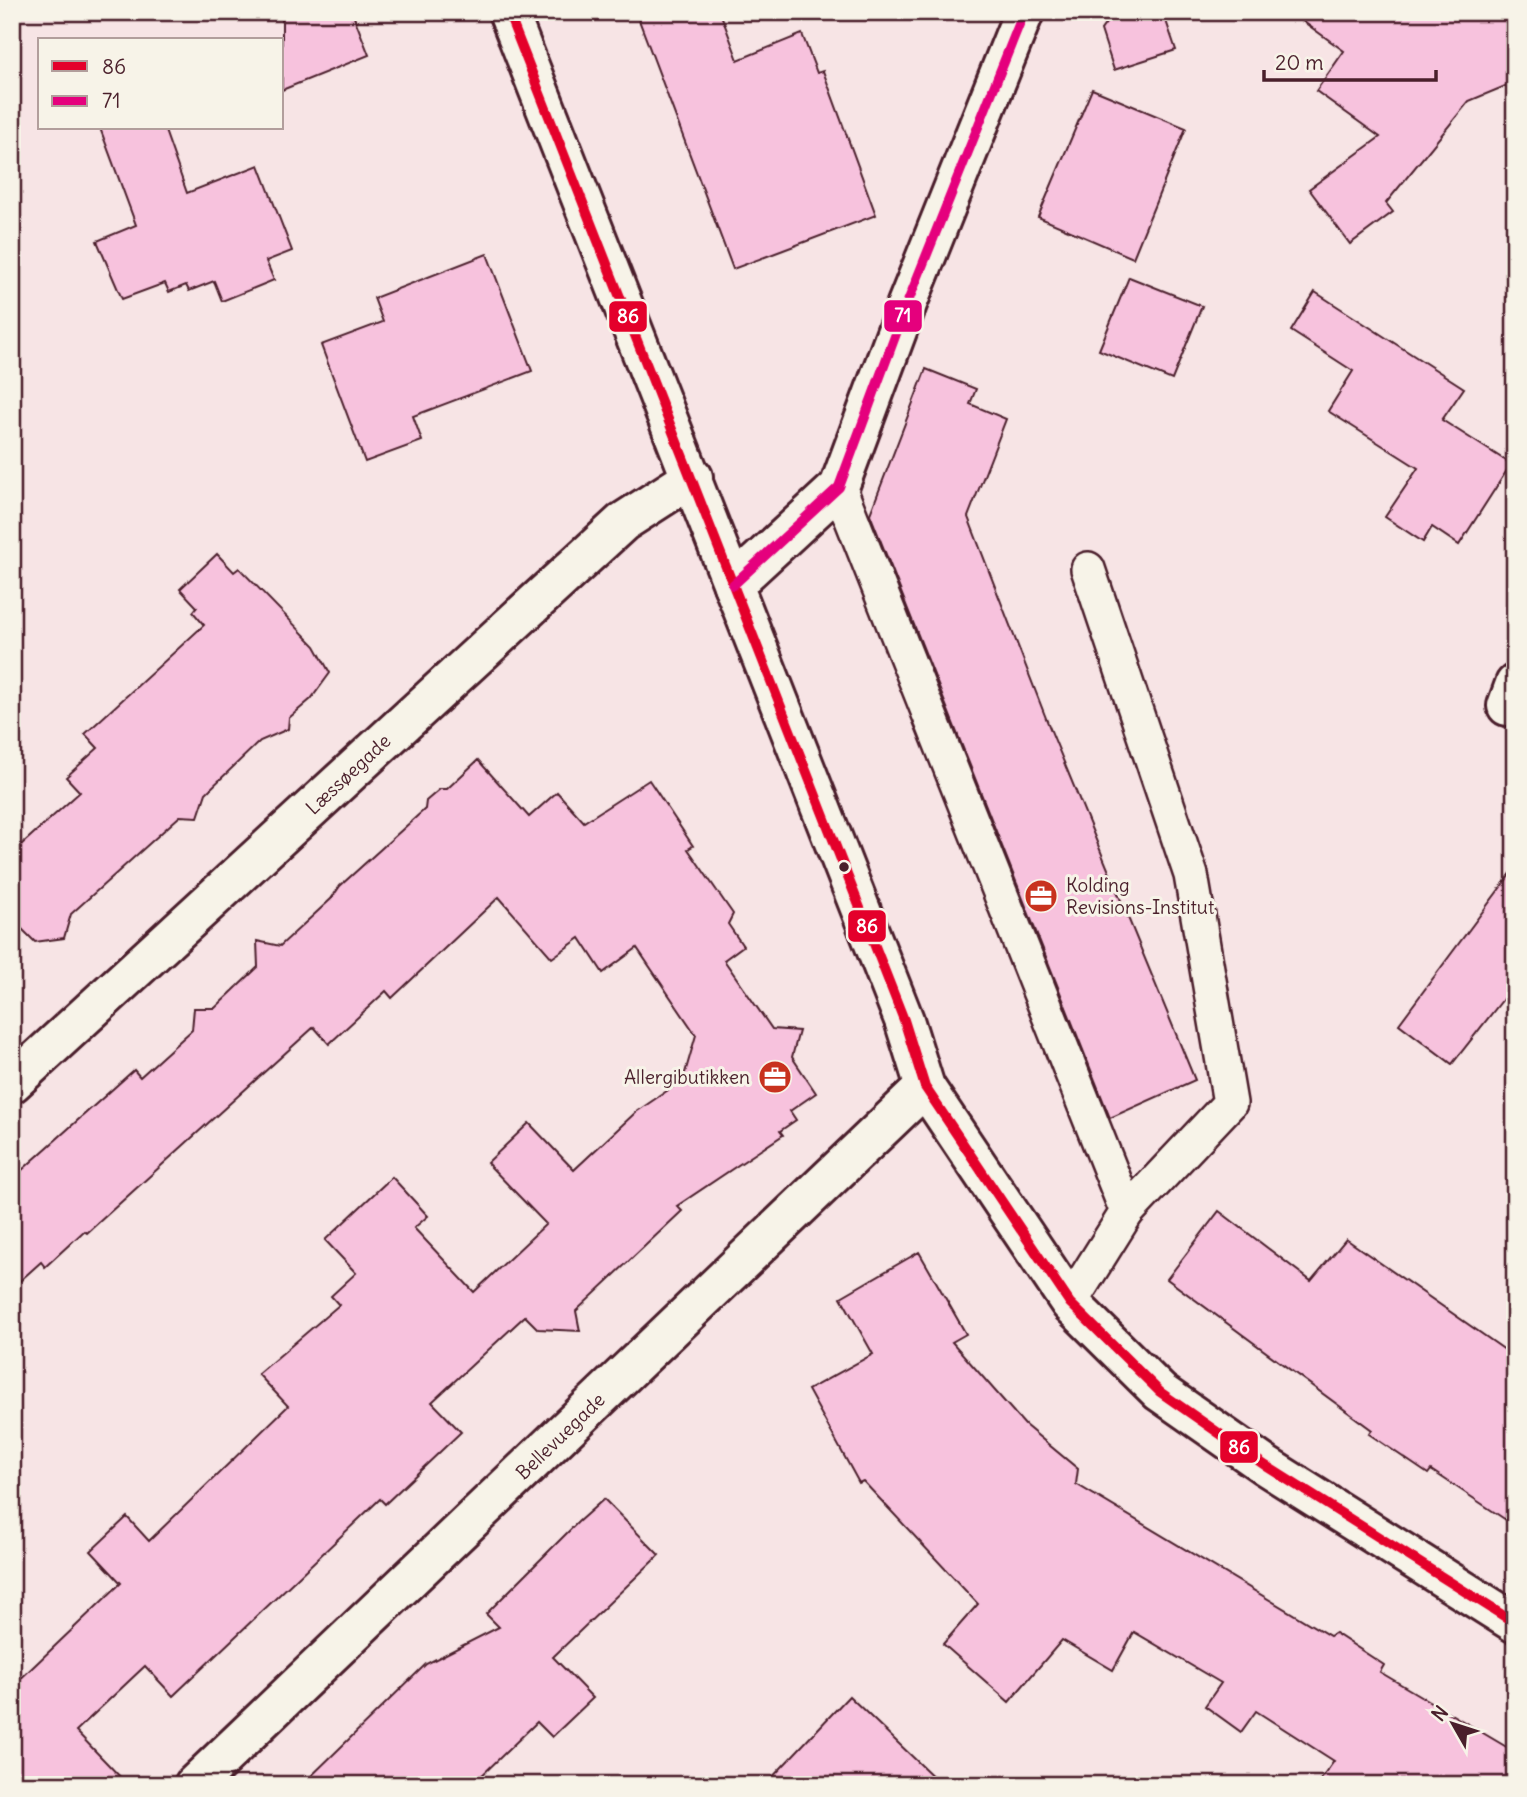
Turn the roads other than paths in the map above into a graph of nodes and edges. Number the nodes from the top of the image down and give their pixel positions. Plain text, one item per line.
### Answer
1 (508, 12) edge
2 (1024, 12) edge
3 (693, 477) junction
4 (839, 487) junction
5 (1088, 569) dead end
6 (733, 585) junction
7 (12, 1083) edge
8 (925, 1087) junction
9 (1127, 1212) junction
10 (1070, 1303) junction
11 (1515, 1623) edge
12 (194, 1785) edge

1 - 3 street
2 - 4 street
3 - 6 street
3 - 7 street, Læssøegade
4 - 6 street
4 - 9 lane
5 - 9 lane
6 - 8 street
8 - 10 street
8 - 12 street, Bellevuegade
9 - 10 lane
10 - 11 street

